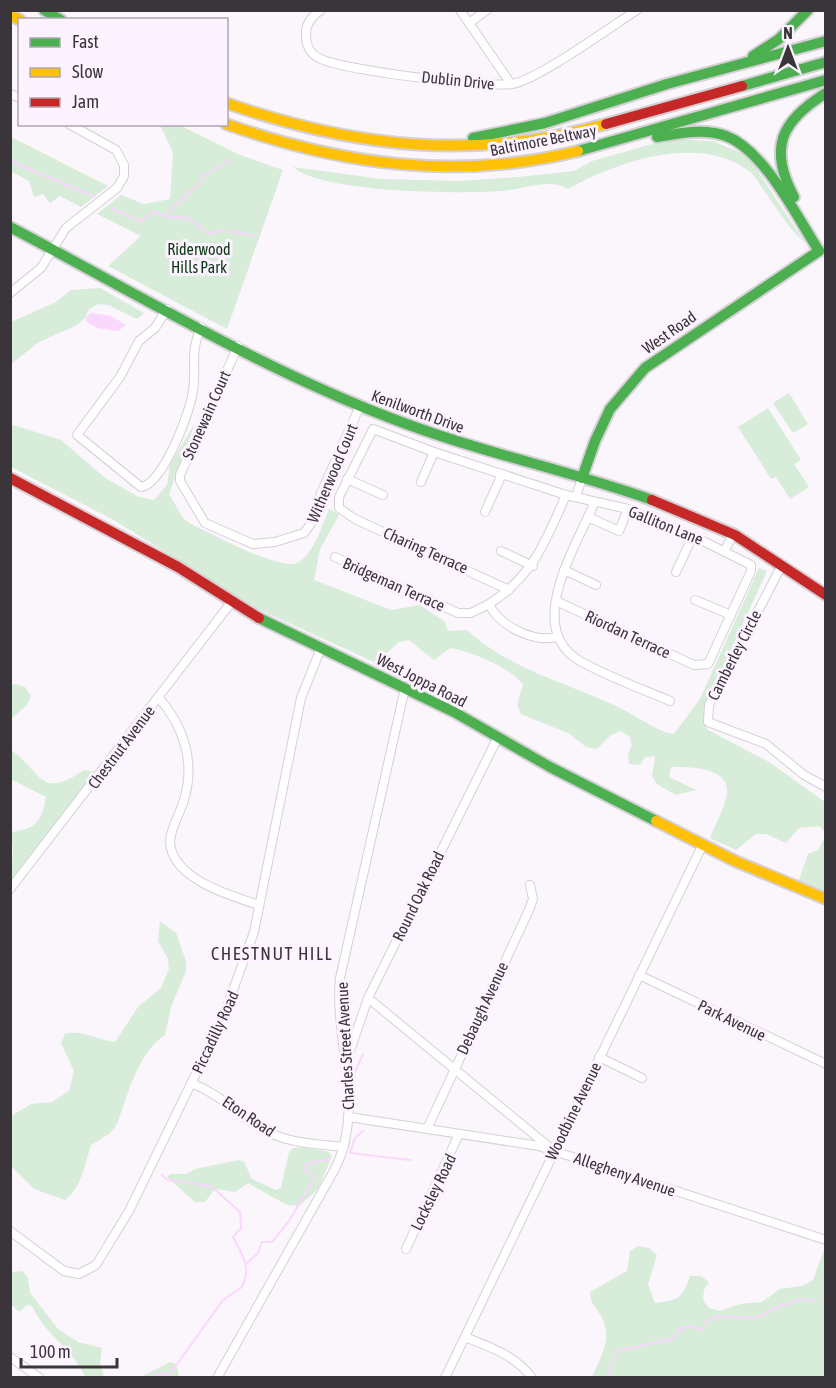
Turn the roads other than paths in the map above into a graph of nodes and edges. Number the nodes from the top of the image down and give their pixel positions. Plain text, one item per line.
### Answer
1 (44, 10) edge
2 (321, 10) edge
3 (460, 10) edge
4 (487, 10) edge
5 (637, 10) edge
6 (808, 10) edge
7 (58, 18) edge
8 (469, 23) junction
9 (825, 41) edge
10 (825, 62) edge
11 (728, 67) junction
12 (825, 80) edge
13 (511, 84) junction
14 (825, 93) edge
15 (228, 104) edge
16 (228, 125) edge
17 (73, 126) edge
18 (339, 138) junction
19 (513, 164) junction
20 (10, 226) edge
21 (52, 248) junction
22 (822, 248) edge
23 (10, 292) edge
24 (167, 309) junction
25 (201, 327) junction
26 (238, 346) junction
27 (360, 406) junction
28 (408, 425) junction
29 (402, 440) junction
30 (434, 452) junction
31 (502, 474) junction
32 (10, 478) edge
33 (582, 478) junction
34 (347, 479) junction
35 (421, 482) dead end
36 (383, 495) dead end
37 (566, 495) junction
38 (576, 497) junction
39 (592, 502) junction
40 (628, 509) junction
41 (484, 512) dead end
42 (588, 518) junction
43 (230, 534) joint
44 (733, 534) junction
45 (693, 536) junction
46 (725, 550) junction
47 (501, 551) dead end
48 (335, 557) dead end
49 (782, 565) junction
50 (532, 566) junction
51 (564, 570) junction
52 (676, 572) dead end
53 (596, 585) dead end
54 (509, 590) junction
55 (825, 595) edge
56 (695, 600) dead end
57 (556, 601) junction
58 (230, 604) junction
59 (489, 604) junction
60 (731, 615) junction
61 (557, 637) junction
62 (321, 648) junction
63 (405, 688) junction
64 (158, 697) junction
65 (670, 701) dead end
66 (498, 738) junction
67 (825, 788) edge
68 (703, 844) junction
69 (530, 885) dead end
70 (10, 889) edge
71 (825, 899) edge
72 (259, 905) junction
73 (639, 975) junction
74 (368, 998) junction
75 (599, 1057) junction
76 (345, 1058) junction
77 (825, 1064) edge
78 (454, 1069) junction
79 (642, 1078) dead end
80 (191, 1083) junction
81 (349, 1118) junction
82 (427, 1129) junction
83 (459, 1134) junction
84 (344, 1147) junction
85 (554, 1150) junction
86 (10, 1232) edge
87 (825, 1240) edge
88 (406, 1249) dead end
89 (465, 1337) junction
90 (10, 1357) edge
91 (40, 1377) edge
92 (217, 1377) edge
93 (445, 1377) edge
94 (532, 1377) edge

1 - 7 main road
2 - 13 street, Dublin Drive
3 - 8 street
4 - 8 street
5 - 13 street, Dublin Drive
6 - 11 main road
8 - 13 street
9 - 11 main road
10 - 18 main road, Baltimore Beltway
11 - 18 main road
12 - 19 main road, Baltimore Beltway
14 - 22 main road
15 - 18 main road, Baltimore Beltway
16 - 19 main road, Baltimore Beltway
17 - 21 street
19 - 22 main road
20 - 21 main road, Kenilworth Drive
21 - 23 street
21 - 24 main road, Kenilworth Drive
22 - 33 main road, West Road
24 - 25 main road, Kenilworth Drive
24 - 25 street
25 - 26 main road, Kenilworth Drive
26 - 27 main road, Kenilworth Drive
26 - 43 street, Stonewain Court
27 - 28 main road, Kenilworth Drive
27 - 43 street, Witherwood Court
28 - 29 street
28 - 33 main road, Kenilworth Drive
29 - 30 street, Galliton Lane
29 - 34 street, Galliton Lane
30 - 31 street, Galliton Lane
30 - 35 street
31 - 37 street, Galliton Lane
31 - 41 street
32 - 58 main road, West Joppa Road
33 - 38 street
33 - 44 main road, Kenilworth Drive
34 - 36 street
34 - 54 street, Charing Terrace
37 - 38 street, Galliton Lane
37 - 50 street, Bridgeman Terrace
38 - 39 street, Galliton Lane
39 - 40 street, Galliton Lane
39 - 42 street
40 - 42 street
40 - 45 street, Galliton Lane
42 - 51 street
44 - 46 street
44 - 49 main road, Kenilworth Drive
45 - 46 street, Galliton Lane
45 - 52 street
46 - 60 street, Galliton Lane
47 - 50 street
48 - 59 street, Bridgeman Terrace
49 - 55 main road, Kenilworth Drive
49 - 67 street, Camberley Circle
50 - 54 street, Bridgeman Terrace
51 - 53 street
51 - 57 street
54 - 59 street, Bridgeman Terrace
56 - 60 street
57 - 60 street, Riordan Terrace
57 - 61 street
58 - 62 main road, West Joppa Road
58 - 64 street, Chestnut Avenue
59 - 61 street
61 - 65 street
62 - 63 main road, West Joppa Road
62 - 72 street, Piccadilly Road
63 - 66 main road, West Joppa Road
63 - 76 street, Charles Street Avenue
64 - 70 street, Chestnut Avenue
64 - 72 street
66 - 68 main road, West Joppa Road
66 - 74 street, Round Oak Road
68 - 71 main road, West Joppa Road
68 - 73 street, Woodbine Avenue
69 - 78 street, Debaugh Avenue
72 - 80 street, Piccadilly Road
73 - 75 street, Woodbine Avenue
73 - 77 street, Park Avenue
74 - 76 street, Round Oak Road
74 - 78 street
75 - 79 street
75 - 85 street, Woodbine Avenue
76 - 81 street, Charles Street Avenue
78 - 82 street, Debaugh Avenue
78 - 85 street
80 - 84 street, Eton Road
80 - 86 street, Piccadilly Road
81 - 82 street, Allegheny Avenue
81 - 84 street, Charles Street Avenue
82 - 83 street, Allegheny Avenue
83 - 85 street, Allegheny Avenue
83 - 88 street, Locksley Road
84 - 92 street, Charles Street Avenue
85 - 87 street, Allegheny Avenue
85 - 89 street, Woodbine Avenue
89 - 93 street, Woodbine Avenue
89 - 94 street
90 - 91 street

